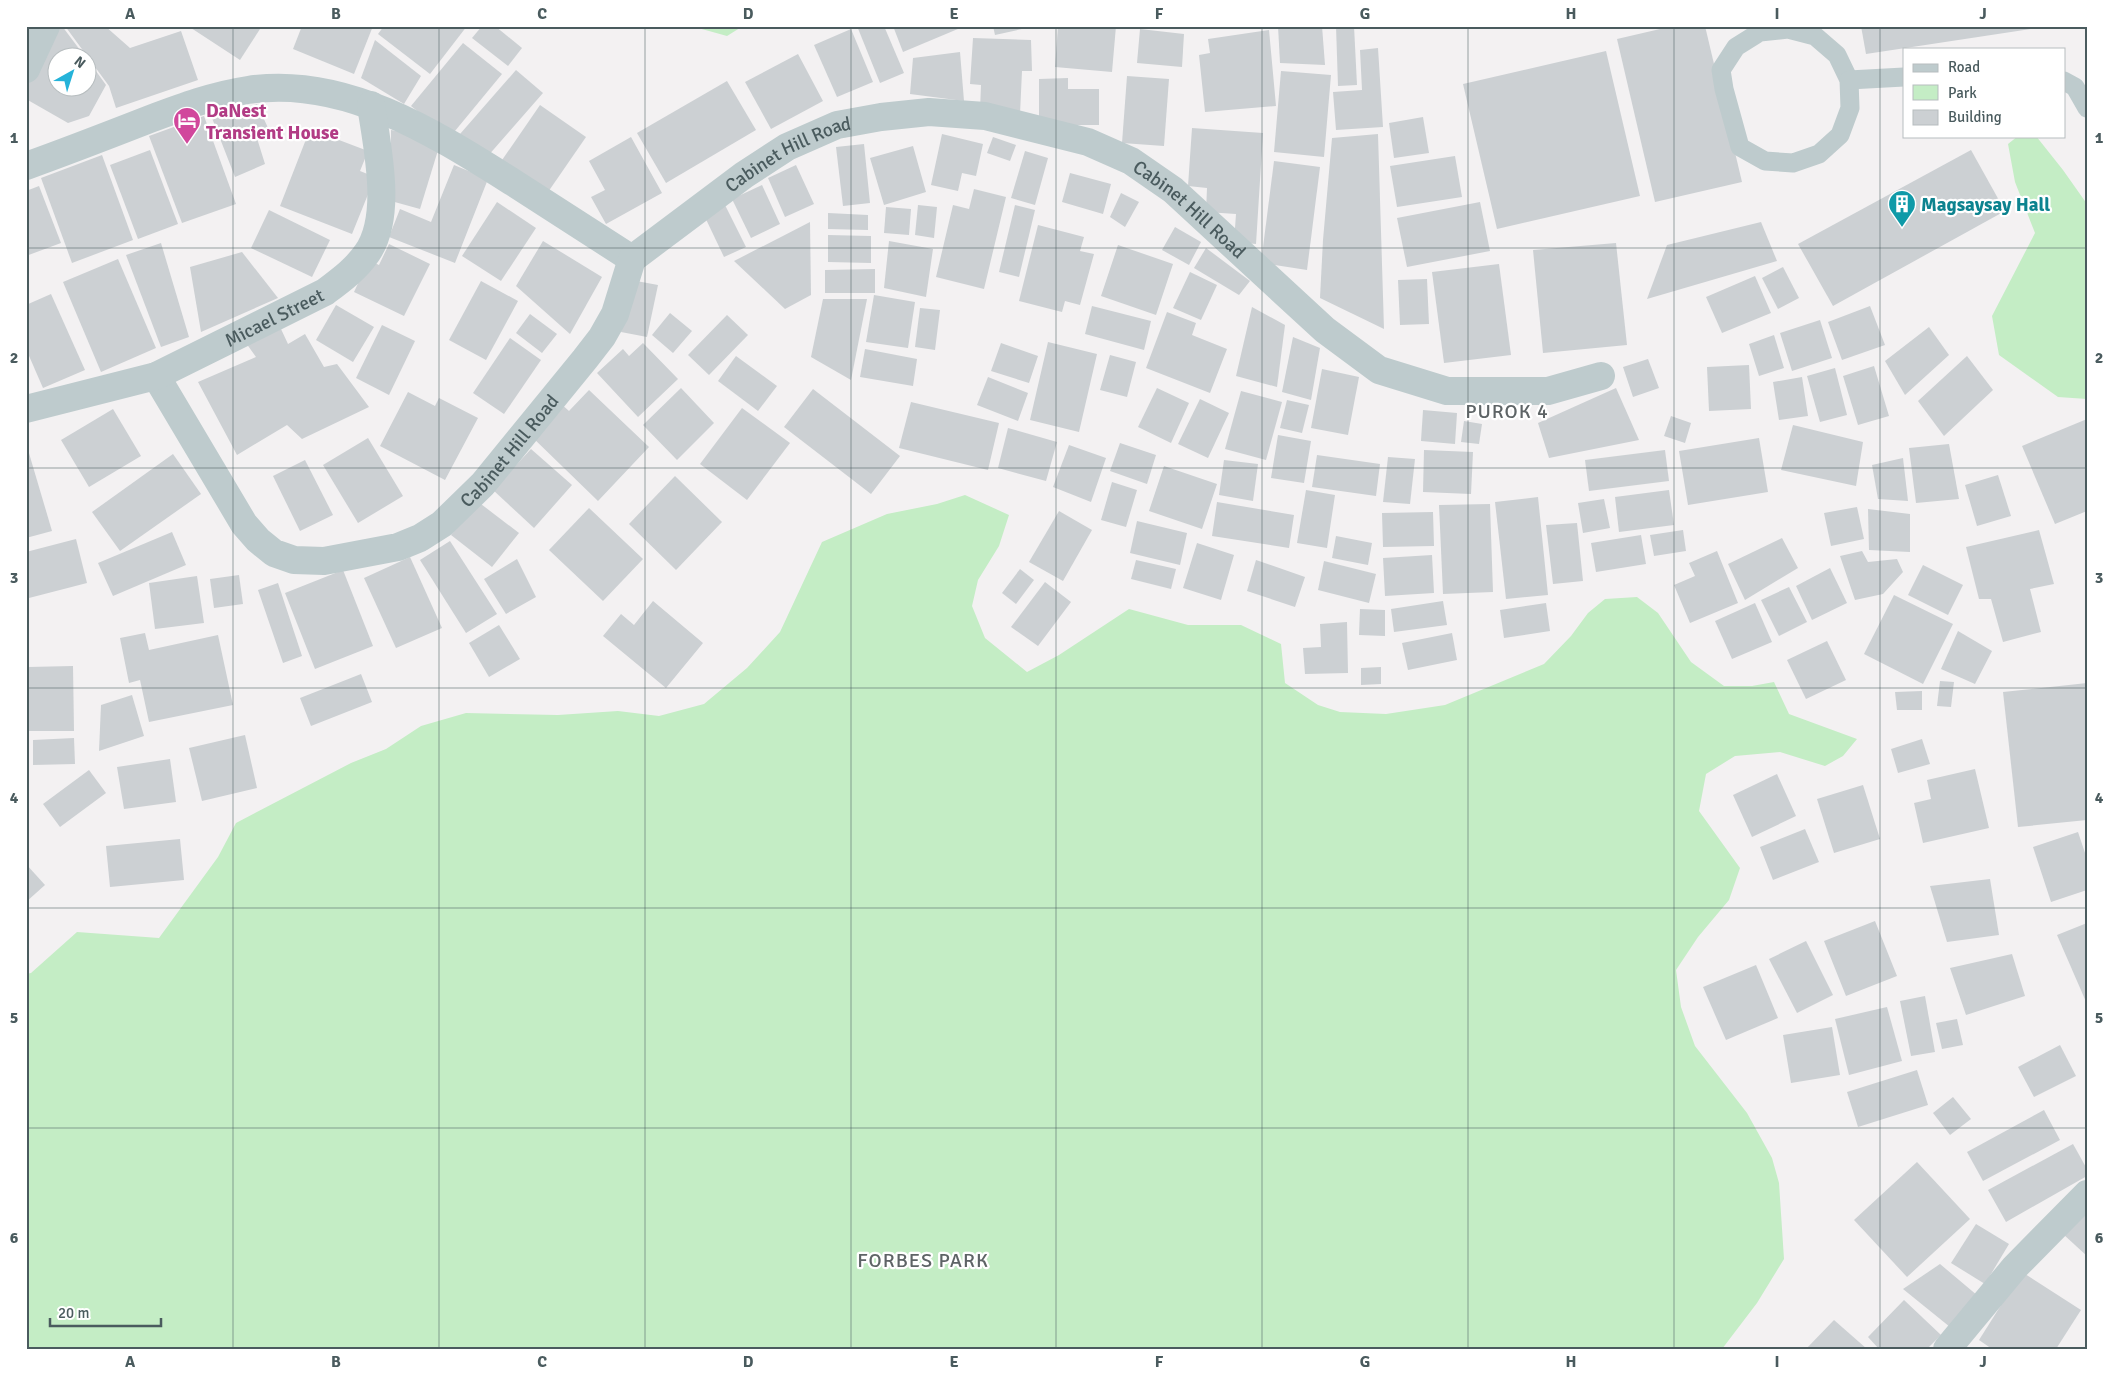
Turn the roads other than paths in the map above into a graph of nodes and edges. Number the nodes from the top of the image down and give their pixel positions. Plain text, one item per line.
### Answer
1 (46, 26) edge
2 (26, 69) edge
3 (1903, 77) edge
4 (1849, 80) junction
5 (2066, 82) edge
6 (371, 105) junction
7 (2087, 108) edge
8 (26, 166) edge
9 (632, 259) junction
10 (156, 376) junction
11 (1600, 376) dead end
12 (26, 409) edge
13 (2087, 1194) edge
14 (1947, 1349) edge

1 - 2 street
3 - 4 lane
4 - 4 lane
5 - 7 lane
6 - 8 street
6 - 9 street
6 - 10 street, Micael Street
9 - 10 street, Cabinet Hill Road
9 - 11 street, Cabinet Hill Road
10 - 12 street, Micael Street
13 - 14 street

